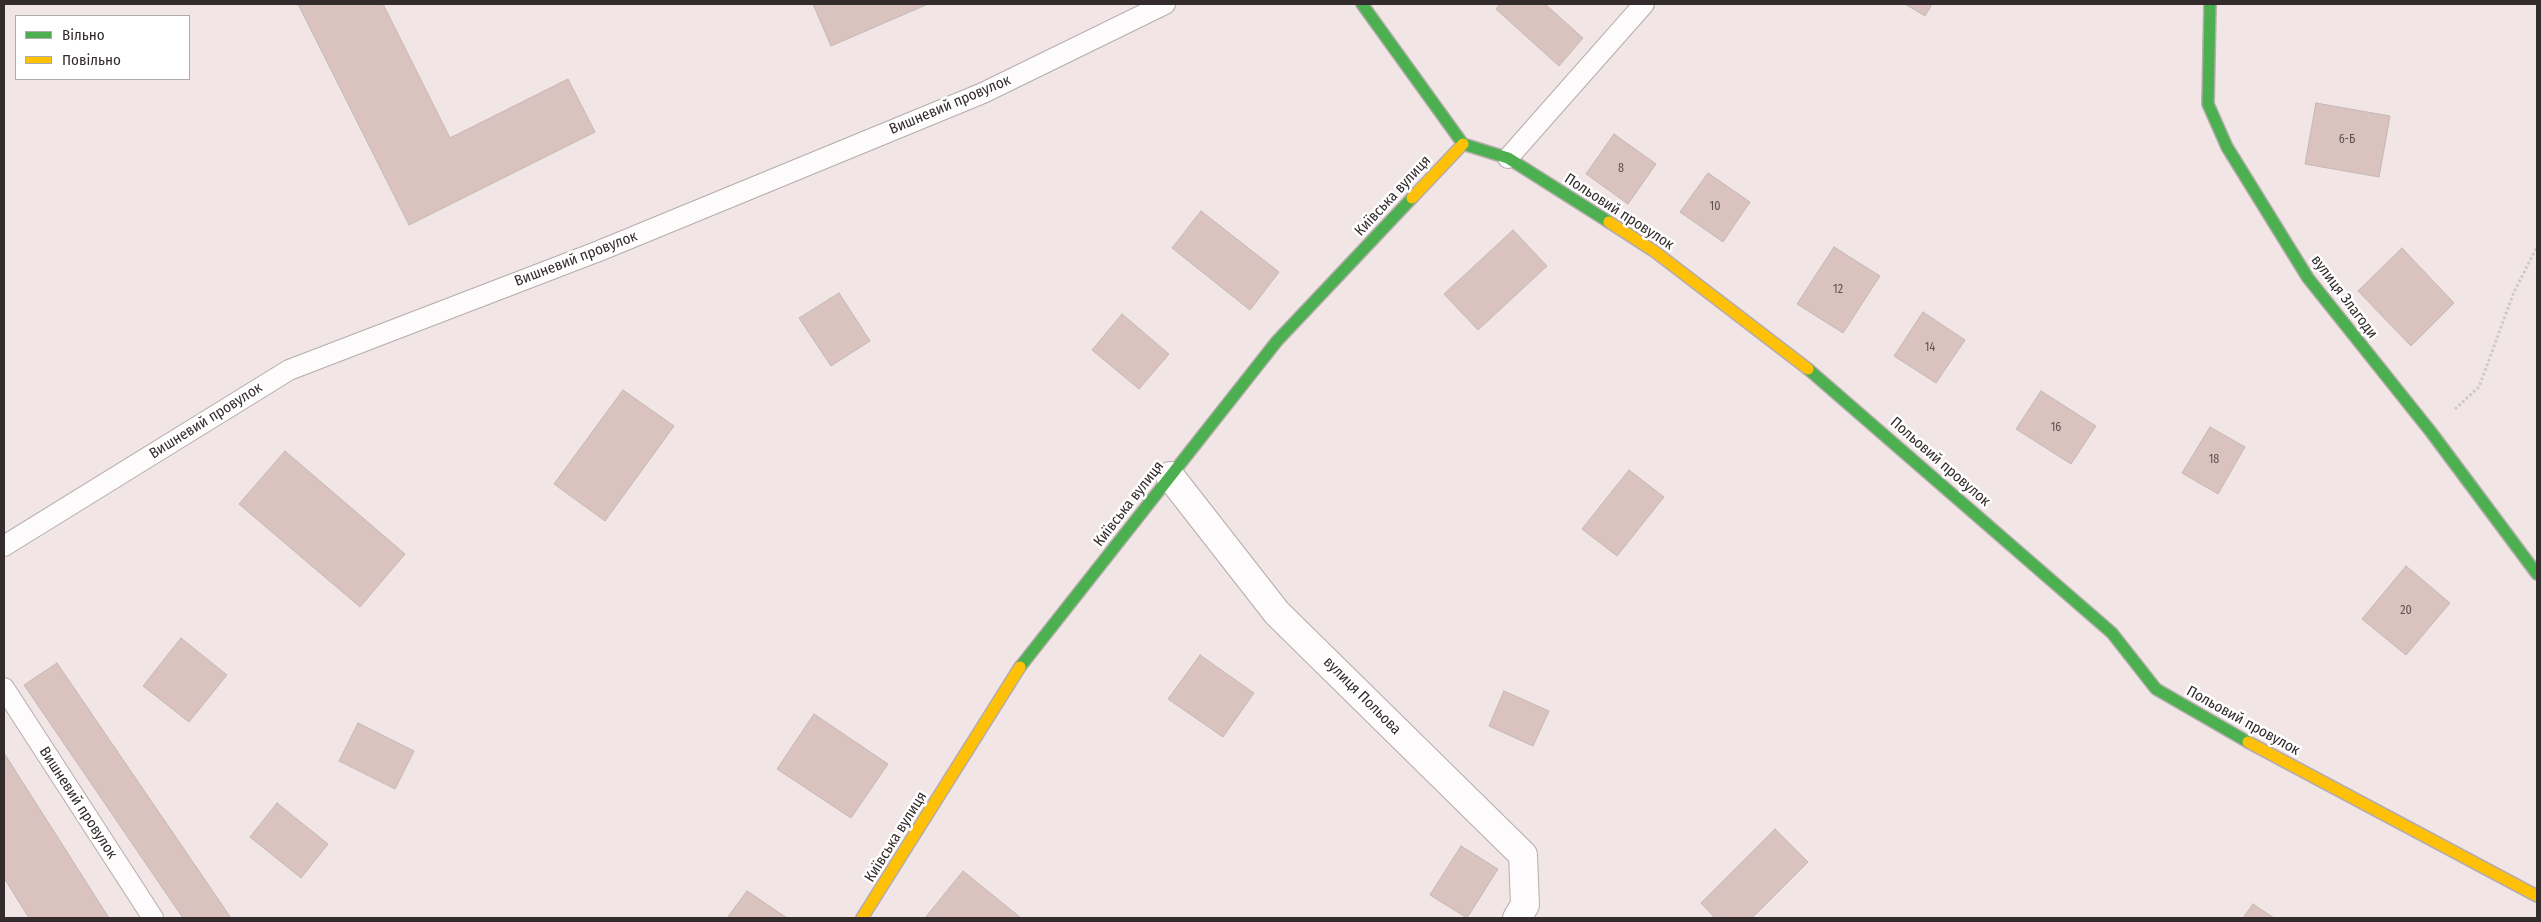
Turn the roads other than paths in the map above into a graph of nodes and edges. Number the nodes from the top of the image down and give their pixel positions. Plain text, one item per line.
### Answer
1 (1165, 4) edge
2 (1362, 4) edge
3 (1644, 4) edge
4 (2210, 4) edge
5 (1463, 144) junction
6 (1508, 158) junction
7 (1170, 476) junction
8 (4, 546) edge
9 (2537, 574) edge
10 (4, 688) edge
11 (2537, 896) edge
12 (152, 918) edge
13 (862, 918) edge
14 (1517, 918) edge

1 - 8 lane, Вишневий провулок
2 - 5 street
3 - 6 lane
4 - 9 street, вулиця Злагоди
5 - 6 street, Польовий провулок
5 - 7 street, Київська вулиця
6 - 11 street, Польовий провулок
7 - 13 street, Київська вулиця
7 - 14 street, вулиця Польова
10 - 12 lane, Вишневий провулок

